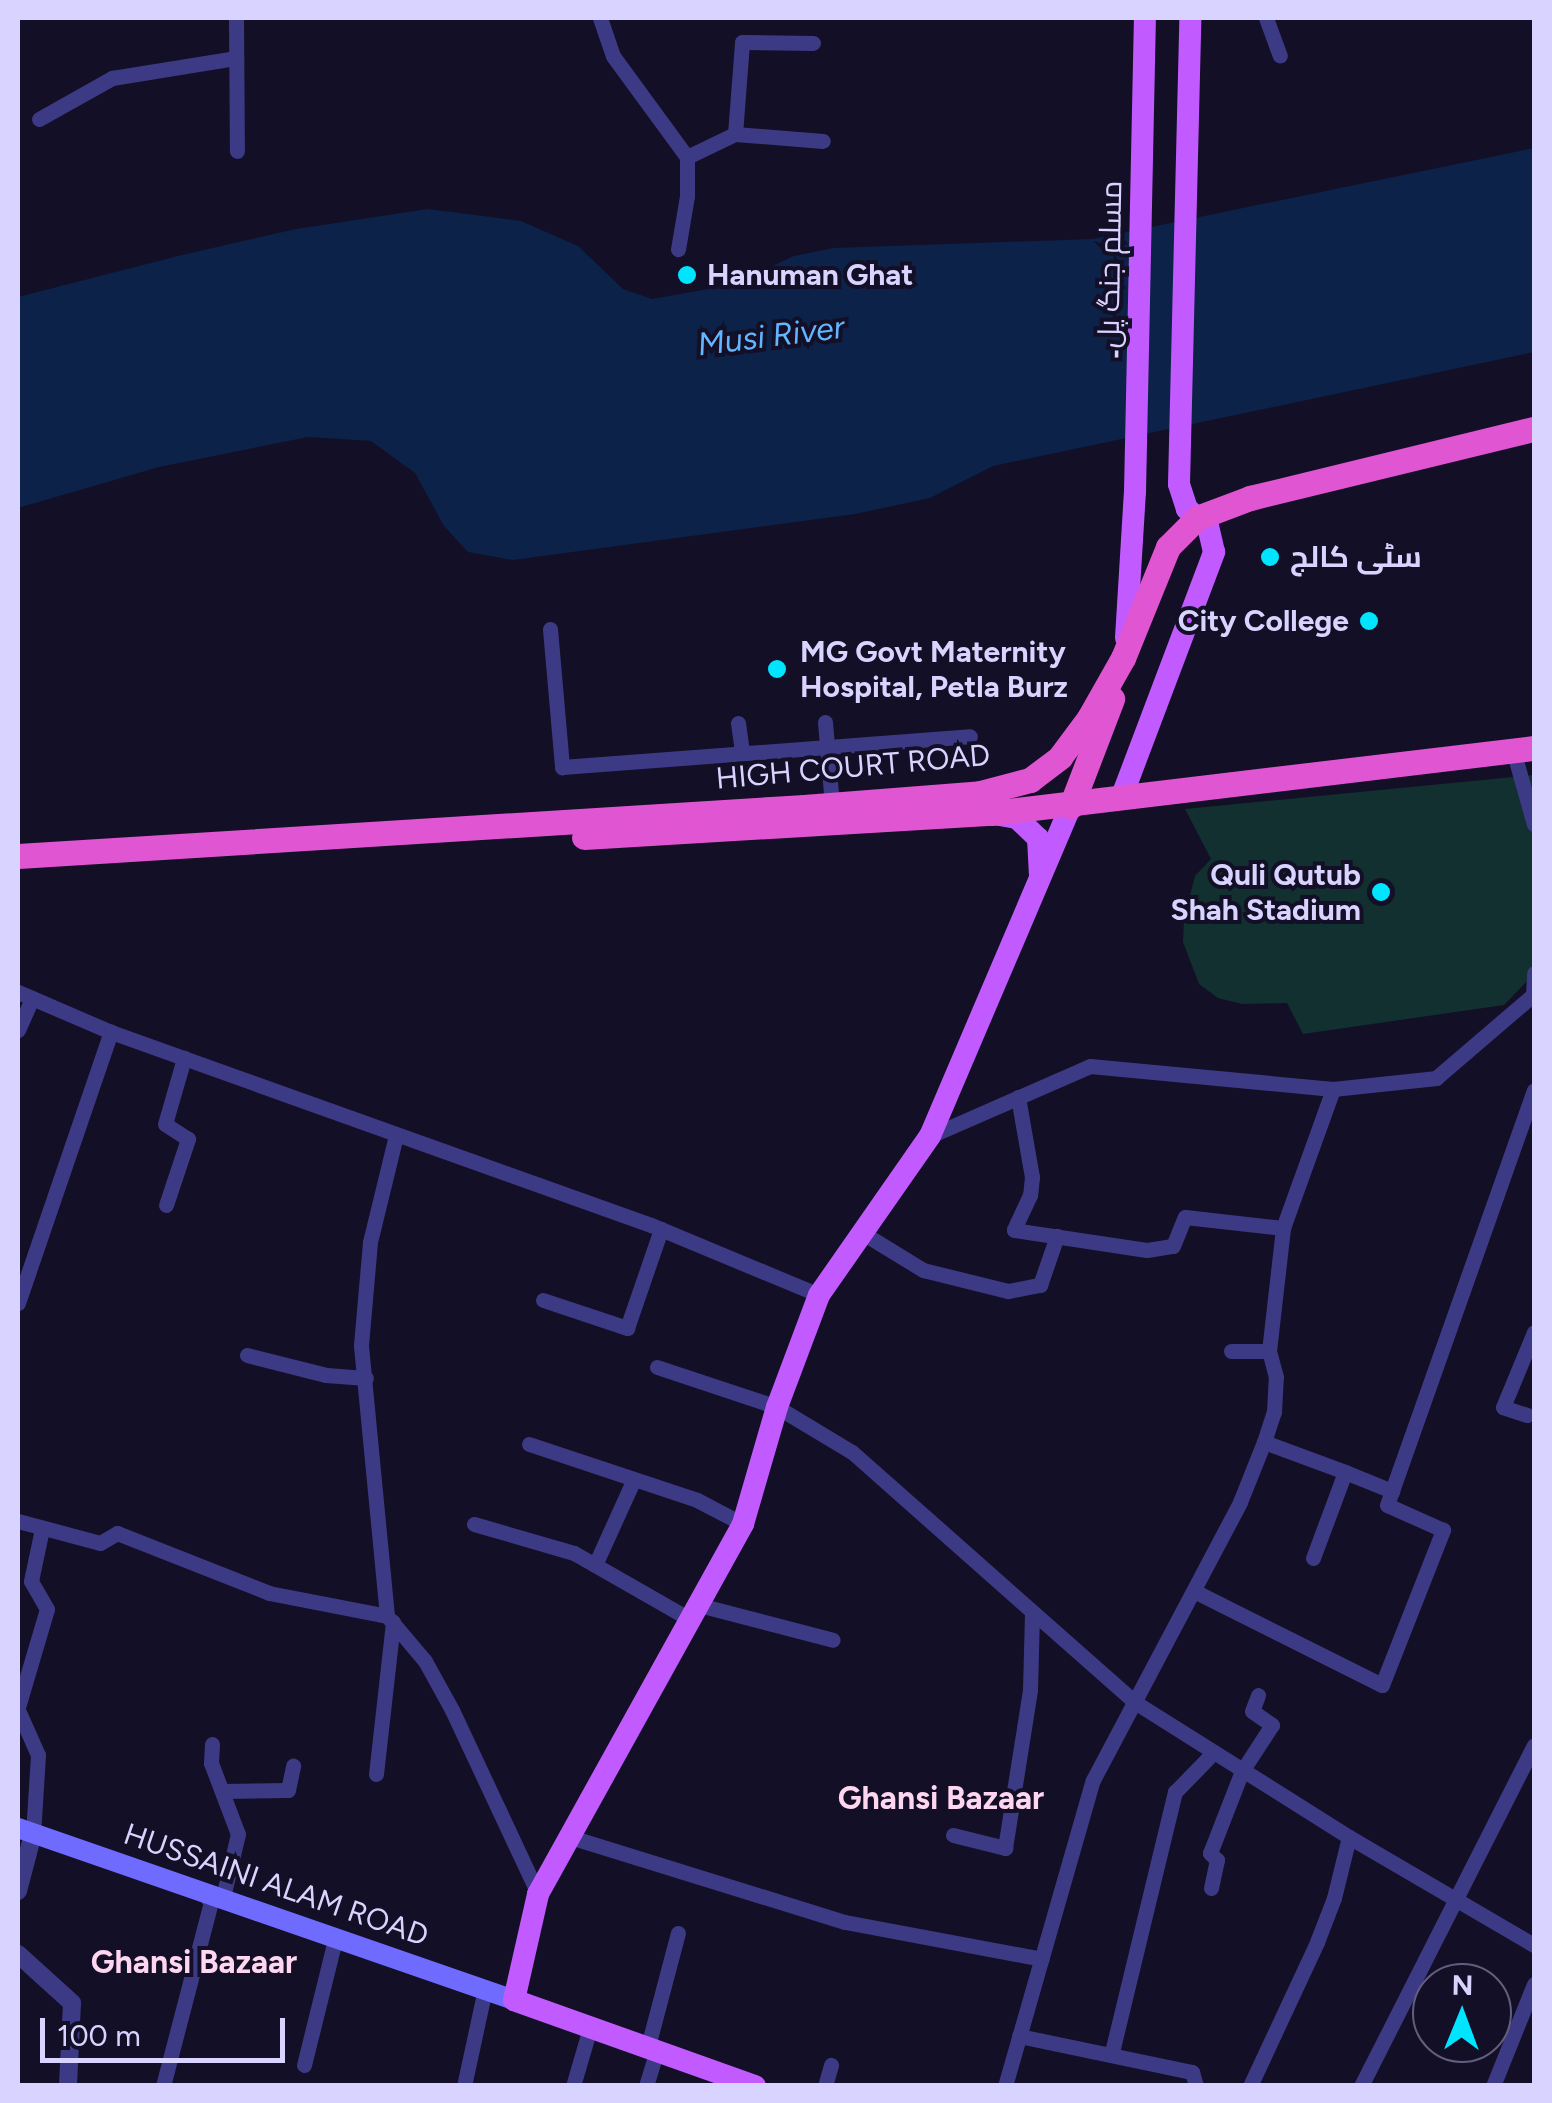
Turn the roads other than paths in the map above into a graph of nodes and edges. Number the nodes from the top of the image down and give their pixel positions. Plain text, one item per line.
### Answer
1 (236, 18) edge
2 (600, 18) edge
3 (1145, 18) edge
4 (1190, 18) edge
5 (1266, 18) edge
6 (813, 43) dead end
7 (1280, 56) dead end
8 (236, 58) junction
9 (39, 119) dead end
10 (734, 134) junction
11 (823, 140) dead end
12 (237, 152) dead end
13 (687, 157) junction
14 (678, 249) dead end
15 (1534, 429) edge
16 (1197, 518) junction
17 (550, 628) dead end
18 (1118, 668) junction
19 (825, 722) dead end
20 (738, 723) dead end
21 (970, 736) dead end
22 (827, 746) junction
23 (1524, 749) edge
24 (742, 753) junction
25 (1122, 796) junction
26 (832, 805) junction
27 (1071, 806) junction
28 (992, 813) junction
29 (1534, 824) edge
30 (18, 856) edge
31 (18, 873) edge
32 (1038, 886) junction
33 (1534, 973) edge
34 (24, 995) edge
35 (1534, 995) edge
36 (18, 1030) edge
37 (111, 1032) junction
38 (184, 1058) junction
39 (1334, 1089) junction
40 (1534, 1090) edge
41 (1018, 1097) junction
42 (396, 1135) junction
43 (930, 1136) junction
44 (166, 1205) dead end
45 (1283, 1228) junction
46 (661, 1229) junction
47 (861, 1232) junction
48 (1057, 1236) junction
49 (819, 1296) junction
50 (543, 1300) dead end
51 (18, 1303) edge
52 (1534, 1332) edge
53 (1231, 1351) dead end
54 (1269, 1351) junction
55 (247, 1355) dead end
56 (657, 1366) dead end
57 (1527, 1367) edge
58 (366, 1378) junction
59 (777, 1407) junction
60 (1527, 1415) dead end
61 (1264, 1442) junction
62 (529, 1444) dead end
63 (1345, 1472) junction
64 (634, 1479) junction
65 (1392, 1491) junction
66 (18, 1521) edge
67 (474, 1524) dead end
68 (742, 1524) junction
69 (42, 1529) junction
70 (1313, 1558) dead end
71 (595, 1565) junction
72 (1194, 1591) junction
73 (695, 1612) junction
74 (1032, 1613) junction
75 (390, 1619) junction
76 (832, 1640) dead end
77 (1258, 1695) dead end
78 (1133, 1701) junction
79 (18, 1708) edge
80 (212, 1744) dead end
81 (1534, 1744) edge
82 (1213, 1752) junction
83 (293, 1766) dead end
84 (1242, 1770) junction
85 (376, 1774) dead end
86 (223, 1792) junction
87 (26, 1830) edge
88 (953, 1835) dead end
89 (567, 1836) junction
90 (1349, 1837) junction
91 (198, 1888) junction
92 (1211, 1888) dead end
93 (18, 1891) edge
94 (538, 1894) junction
95 (223, 1897) junction
96 (1457, 1898) junction
97 (678, 1933) dead end
98 (336, 1936) junction
99 (1534, 1946) edge
100 (1042, 1960) junction
101 (19, 1962) edge
102 (1534, 1984) edge
103 (485, 1990) junction
104 (514, 2000) junction
105 (590, 2028) junction
106 (1019, 2036) junction
107 (652, 2051) junction
108 (1112, 2052) junction
109 (304, 2064) dead end
110 (831, 2065) dead end
111 (728, 2081) edge
112 (68, 2086) edge
113 (163, 2086) edge
114 (464, 2086) edge
115 (573, 2086) edge
116 (646, 2086) edge
117 (755, 2086) edge
118 (825, 2086) edge
119 (1005, 2086) edge
120 (1196, 2086) edge
121 (1250, 2086) edge
122 (1361, 2086) edge
123 (1493, 2086) edge

1 - 8 street
2 - 13 street
3 - 18 main road, مسلم جنگ پل۔
4 - 16 main road
5 - 7 street
6 - 10 street
8 - 9 street
8 - 12 street
10 - 11 street
10 - 13 street
13 - 14 street
15 - 16 highway, HIGH COURT ROAD
16 - 18 highway, HIGH COURT ROAD
16 - 25 main road
17 - 24 street
18 - 26 highway, HIGH COURT ROAD
18 - 27 highway
19 - 22 street
20 - 24 street
21 - 22 street
22 - 24 street
22 - 26 street
23 - 25 highway, HIGH COURT ROAD
23 - 29 street
25 - 27 highway, HIGH COURT ROAD
26 - 30 highway, HIGH COURT ROAD
27 - 28 highway, HIGH COURT ROAD
27 - 32 main road
28 - 31 highway, HIGH COURT ROAD
28 - 32 main road
32 - 43 main road
33 - 35 street
34 - 36 street
34 - 37 street
35 - 39 street
37 - 38 street
37 - 51 street
38 - 42 street
38 - 44 street
39 - 41 street
39 - 45 street
40 - 65 street
41 - 43 street
41 - 48 street
42 - 46 street
42 - 58 street
43 - 47 main road
45 - 48 street
45 - 54 street
46 - 49 street
46 - 50 street
47 - 48 street
47 - 49 main road
49 - 59 main road
52 - 57 street
53 - 54 street
54 - 61 street
55 - 58 street
56 - 59 street
57 - 60 street
58 - 75 street
59 - 68 main road
59 - 74 street
61 - 63 street
61 - 72 street
62 - 64 street
63 - 65 street
63 - 70 street
64 - 68 street
64 - 71 street
65 - 72 street
66 - 69 street
67 - 71 street
68 - 73 main road
69 - 75 street
69 - 79 street
71 - 73 street
72 - 78 street
73 - 76 street
73 - 89 main road
74 - 78 street
74 - 88 street
75 - 85 street
75 - 94 street
77 - 84 street
78 - 82 street
78 - 100 street
79 - 87 street
80 - 86 street
81 - 96 street
82 - 84 street
82 - 108 street
83 - 86 street
84 - 90 street
84 - 92 street
86 - 95 street
87 - 91 main road, HUSSAINI ALAM ROAD
87 - 93 street
89 - 94 main road
89 - 100 street
90 - 96 street
90 - 121 street
91 - 95 main road, HUSSAINI ALAM ROAD
91 - 113 street
94 - 104 main road
95 - 98 main road, HUSSAINI ALAM ROAD
96 - 99 street
96 - 122 street
97 - 107 street
98 - 103 main road, HUSSAINI ALAM ROAD
98 - 109 street
100 - 106 street
101 - 112 street
102 - 123 street
103 - 104 main road, HUSSAINI ALAM ROAD
103 - 114 street
104 - 105 main road
105 - 107 main road
105 - 115 street
106 - 108 street
106 - 119 street
107 - 111 main road
107 - 116 street
108 - 120 street
110 - 118 street
111 - 117 main road

